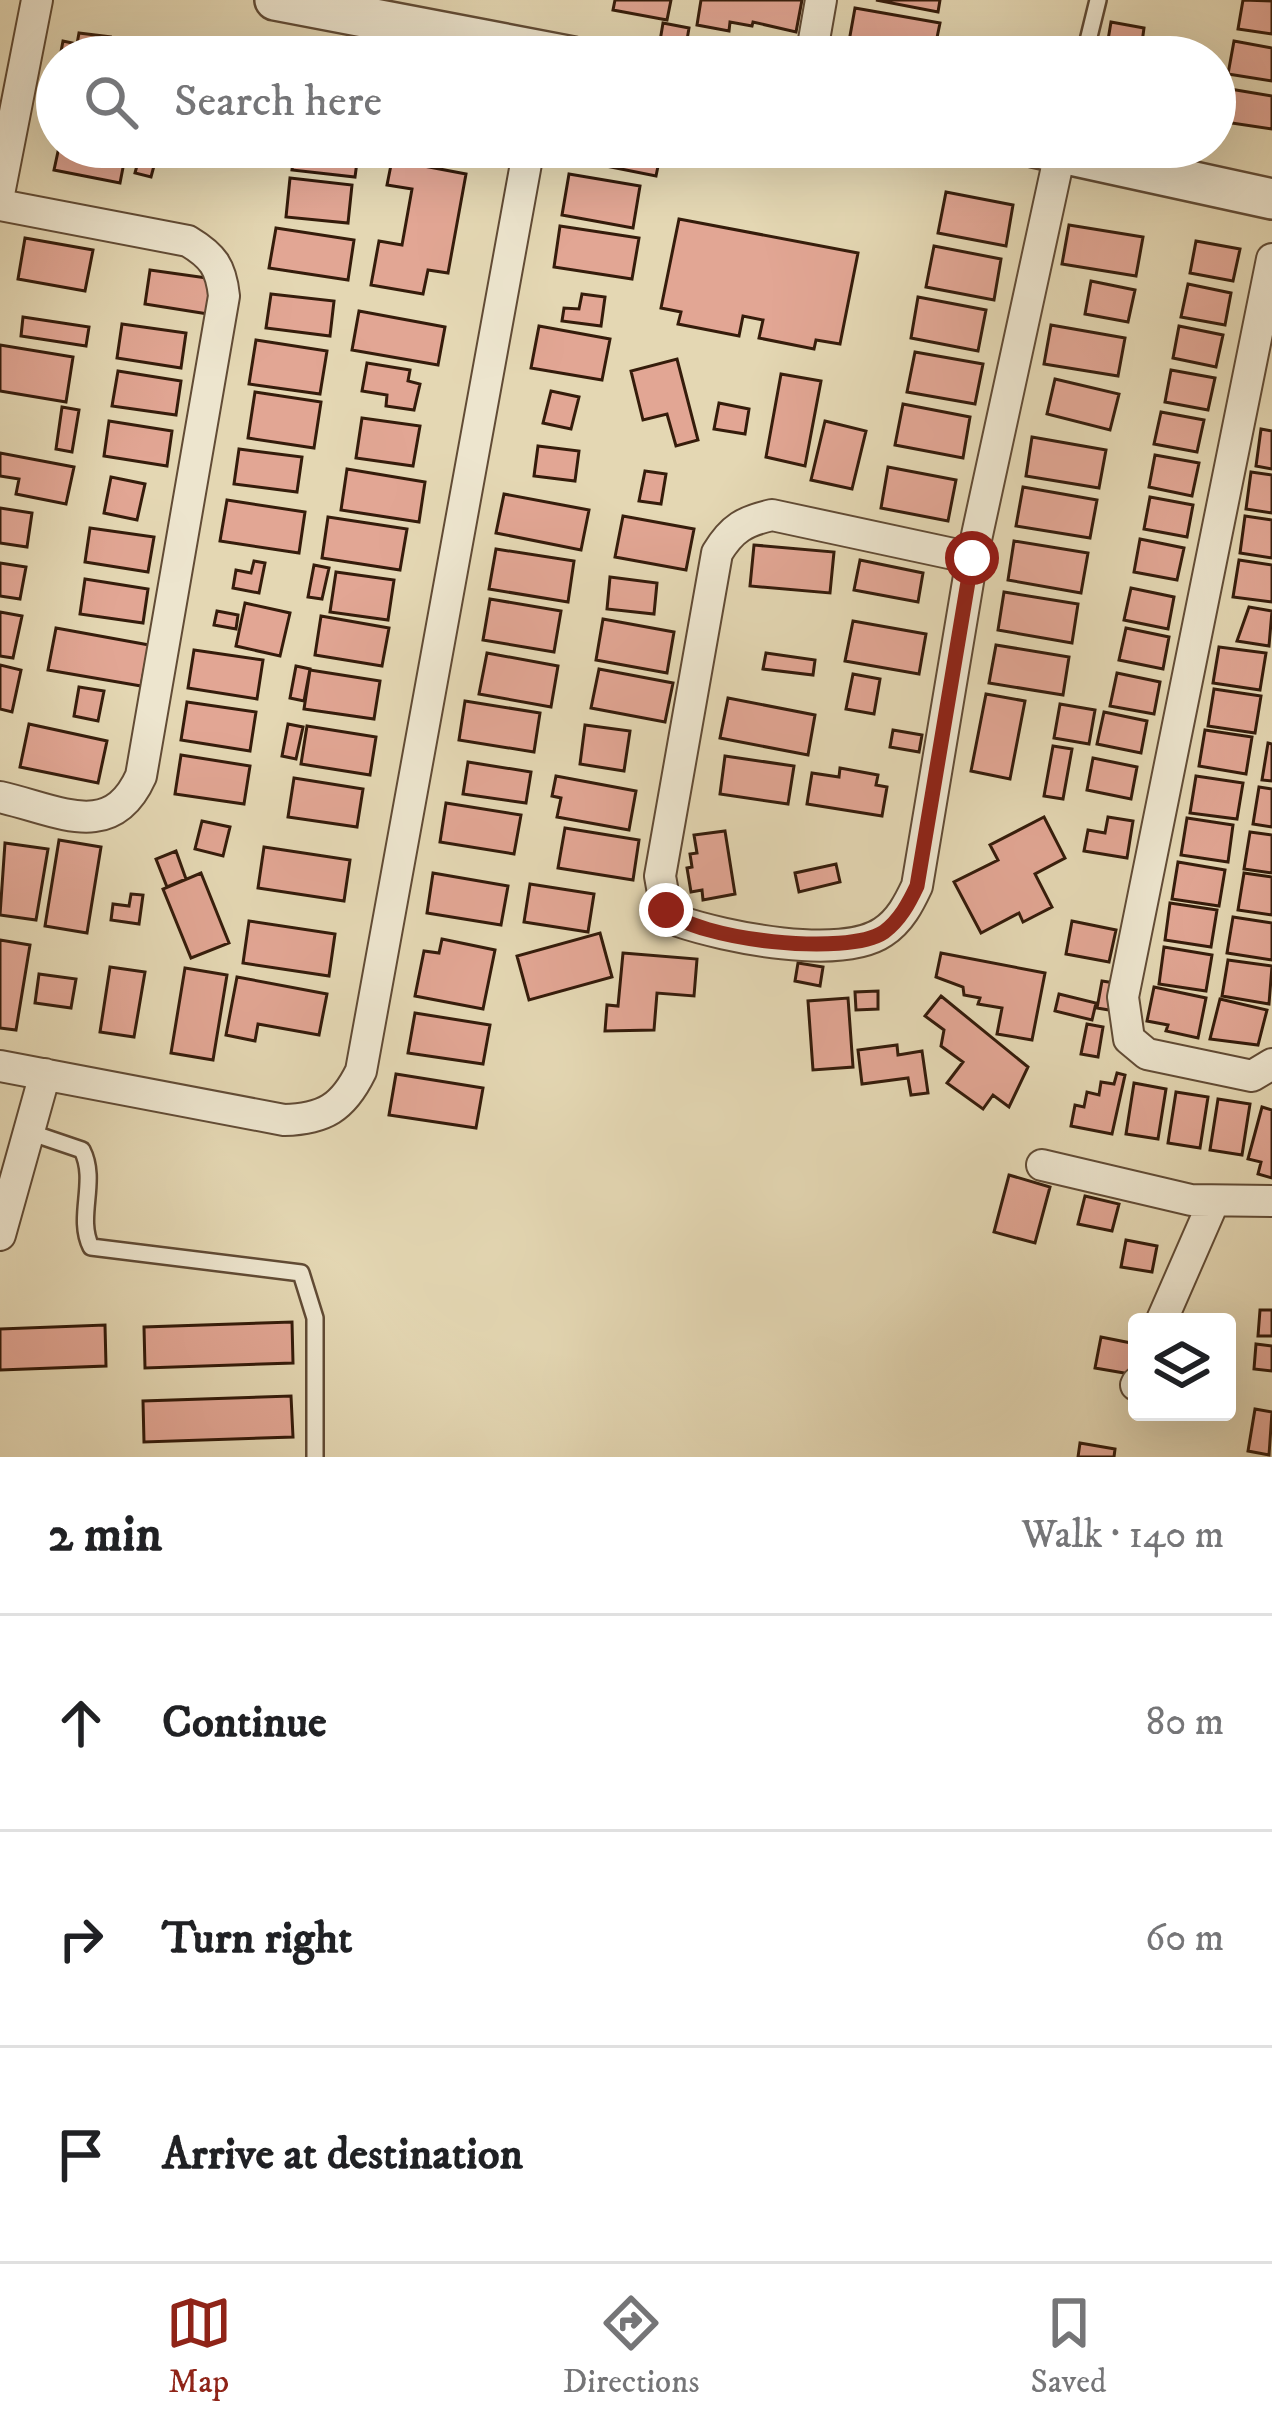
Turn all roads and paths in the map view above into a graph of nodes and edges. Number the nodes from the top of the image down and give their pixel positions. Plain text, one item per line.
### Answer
1 (37, 0) edge
2 (821, 0) edge
3 (1099, 0) edge
4 (288, 1) edge
5 (458, 36) edge
6 (815, 36) edge
7 (1090, 36) edge
8 (525, 168) edge
9 (1048, 168) edge
10 (1134, 168) edge
11 (0, 188) edge
12 (1272, 200) edge
13 (0, 205) edge
14 (1272, 259) edge
15 (1258, 397) edge
16 (972, 558) junction
17 (0, 797) edge
18 (1272, 1064) edge
19 (0, 1066) edge
20 (45, 1074) junction
21 (29, 1132) junction
22 (1042, 1165) dead end
23 (1213, 1202) junction
24 (1272, 1202) edge
25 (0, 1234) edge
26 (1165, 1313) edge
27 (315, 1457) edge

1 - 11 street
2 - 6 street
3 - 7 lane
4 - 5 street
8 - 20 street
9 - 16 street
10 - 12 street
13 - 17 street
14 - 15 street
15 - 18 street
16 - 16 street
19 - 20 street
20 - 21 street
21 - 25 street
21 - 27 lane
22 - 23 street
23 - 24 street
23 - 26 street

